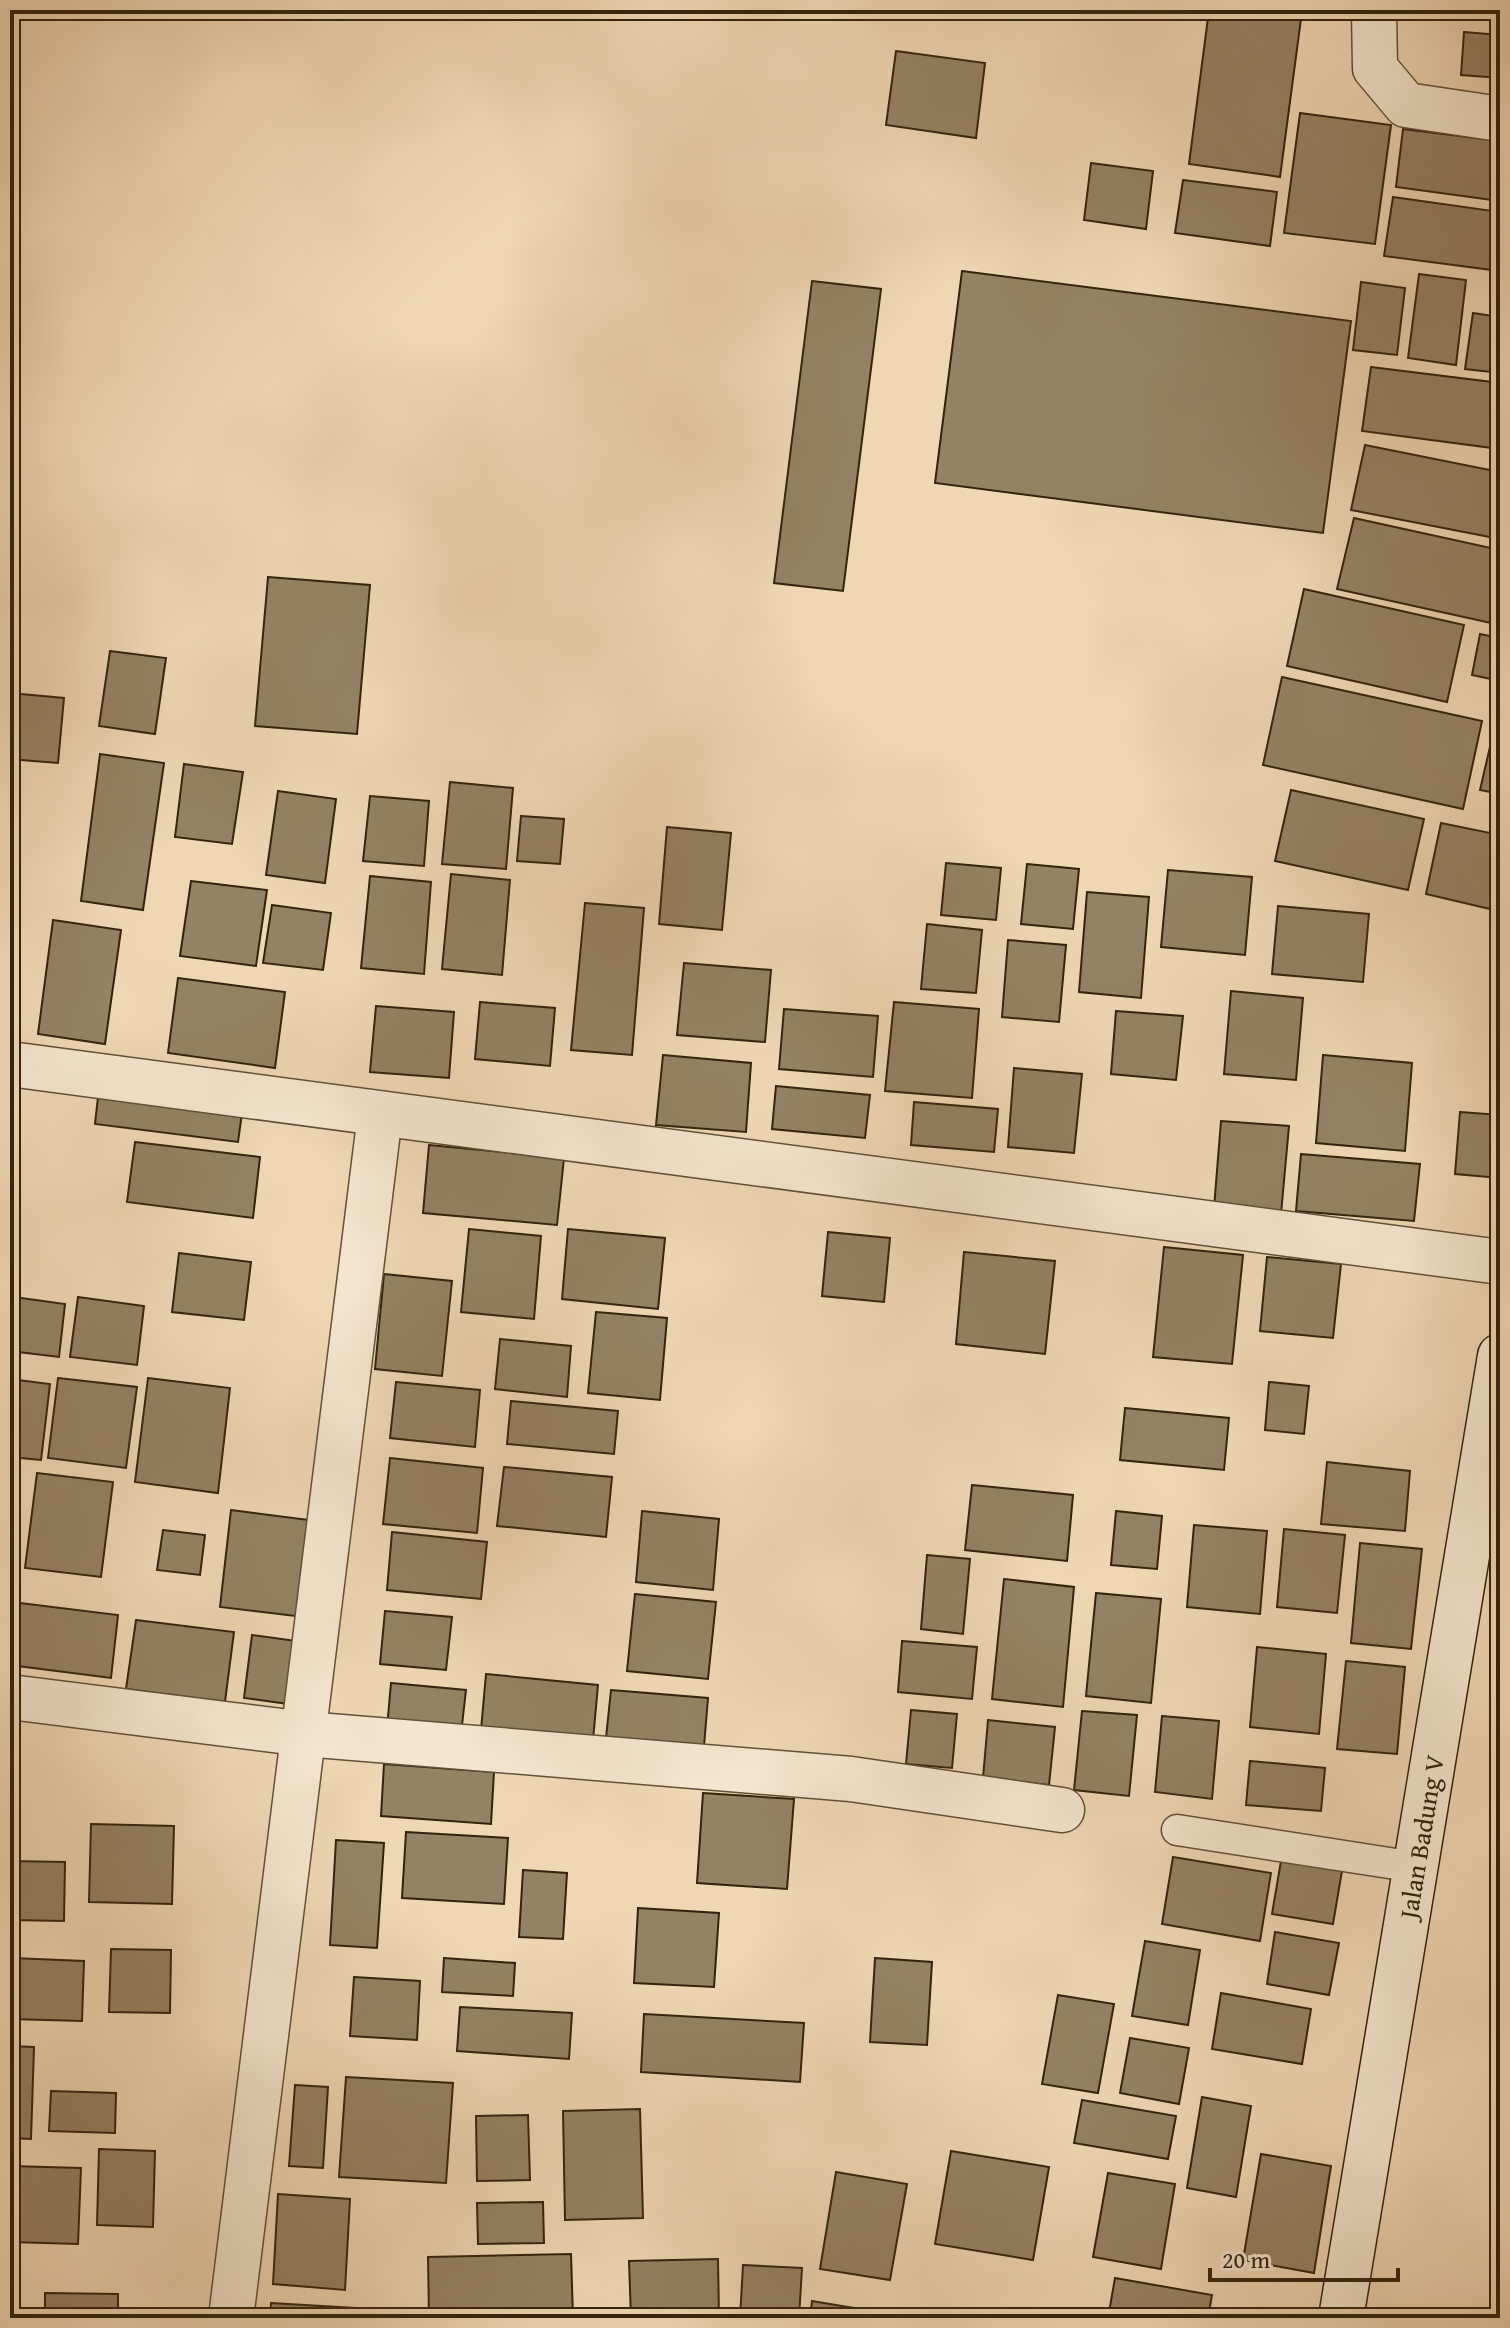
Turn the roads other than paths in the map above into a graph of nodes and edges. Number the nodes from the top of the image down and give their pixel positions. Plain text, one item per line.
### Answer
1 (1374, 10) edge
2 (1500, 119) edge
3 (10, 1064) edge
4 (380, 1115) junction
5 (1500, 1262) edge
6 (1500, 1356) edge
7 (10, 1697) edge
8 (305, 1734) junction
9 (1062, 1810) dead end
10 (1177, 1830) dead end
11 (1415, 1867) junction
12 (231, 2318) edge
13 (1341, 2318) edge

1 - 2 street
3 - 4 street
4 - 5 street
4 - 8 street
6 - 11 street, Jalan Badung V
7 - 8 street
8 - 9 street
8 - 12 street
10 - 11 lane
11 - 13 street, Jalan Badung V

